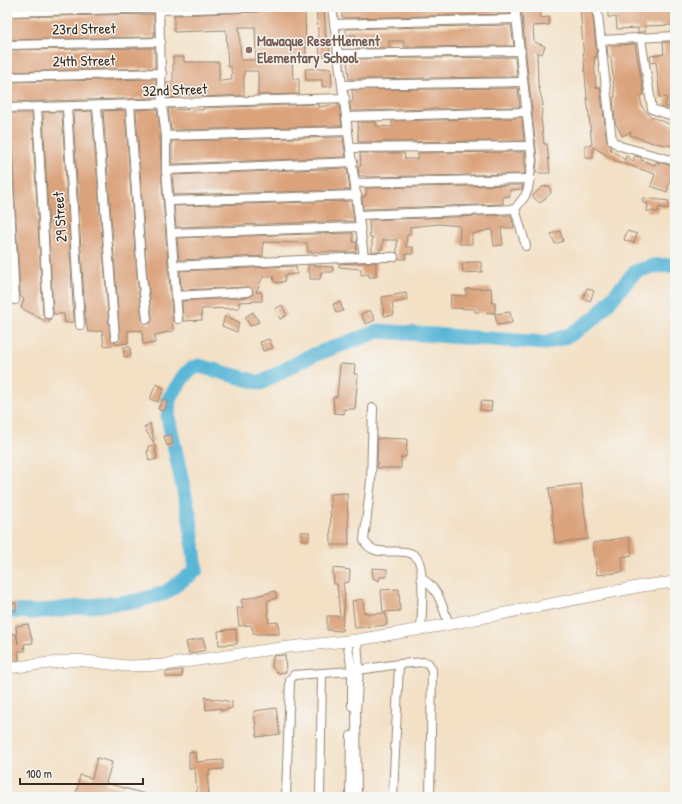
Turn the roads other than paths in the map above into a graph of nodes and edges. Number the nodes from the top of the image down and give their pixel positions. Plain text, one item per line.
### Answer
1 (258, 7) edge
2 (332, 7) edge
3 (515, 7) edge
4 (597, 7) edge
5 (158, 8) edge
6 (7, 12) edge
7 (516, 20) junction
8 (334, 24) junction
9 (675, 36) edge
10 (641, 39) junction
11 (601, 40) junction
12 (161, 42) junction
13 (7, 45) edge
14 (521, 51) junction
15 (338, 54) junction
16 (162, 73) junction
17 (7, 77) edge
18 (522, 82) junction
19 (342, 86) junction
20 (344, 98) junction
21 (162, 104) junction
22 (130, 106) junction
23 (97, 107) junction
24 (7, 108) edge
25 (37, 108) junction
26 (67, 108) junction
27 (526, 112) junction
28 (347, 117) junction
29 (675, 117) edge
30 (348, 131) junction
31 (166, 136) junction
32 (7, 146) edge
33 (530, 146) junction
34 (351, 148) junction
35 (675, 161) edge
36 (353, 162) junction
37 (166, 170) junction
38 (530, 179) junction
39 (356, 183) junction
40 (357, 195) junction
41 (170, 201) junction
42 (515, 209) junction
43 (360, 215) junction
44 (360, 227) junction
45 (172, 233) junction
46 (526, 246) dead end
47 (364, 257) junction
48 (394, 257) dead end
49 (174, 266) junction
50 (248, 292) dead end
51 (175, 296) junction
52 (15, 300) dead end
53 (48, 314) dead end
54 (147, 318) dead end
55 (178, 319) dead end
56 (80, 325) dead end
57 (115, 337) dead end
58 (373, 408) dead end
59 (421, 578) junction
60 (675, 582) edge
61 (449, 624) junction
62 (421, 629) junction
63 (352, 640) junction
64 (399, 664) junction
65 (7, 668) edge
66 (355, 670) junction
67 (322, 673) junction
68 (286, 797) edge
69 (320, 797) edge
70 (350, 797) edge
71 (357, 797) edge
72 (393, 797) edge
73 (430, 797) edge

1 - 5 street
2 - 8 street
3 - 7 street
4 - 11 street
5 - 6 street
5 - 12 street
7 - 8 street
7 - 14 street
8 - 15 street
9 - 10 street
10 - 11 street
10 - 29 street
11 - 35 street
12 - 13 street, 23rd Street
12 - 16 street
14 - 15 street
14 - 18 street
15 - 19 street
16 - 17 street, 24th Street
16 - 21 street
18 - 19 street
18 - 27 street
19 - 20 street
20 - 21 street, 32nd Street
20 - 28 street
21 - 22 street, 32nd Street
21 - 31 street
22 - 23 street, 32nd Street
22 - 54 street
23 - 26 street, 32nd Street
23 - 57 street
24 - 25 street, 32nd Street
25 - 26 street, 32nd Street
25 - 53 street
26 - 56 street, 29 Street
27 - 28 street
27 - 33 street
28 - 30 street
30 - 31 street
30 - 34 street
31 - 37 street
32 - 52 street
33 - 34 street
33 - 38 street
34 - 36 street
36 - 37 street
36 - 39 street
37 - 41 street
38 - 39 street
38 - 42 street
39 - 40 street
40 - 41 street
40 - 43 street
41 - 45 street
42 - 43 street
42 - 46 street
43 - 44 street
44 - 45 street
44 - 47 street
45 - 49 street
47 - 48 street
47 - 49 street
49 - 51 street
50 - 51 street
51 - 55 street
58 - 59 street
59 - 61 street
59 - 62 street
60 - 61 street
61 - 62 street
62 - 63 street
63 - 65 street
63 - 66 street
64 - 66 street
64 - 72 street
64 - 73 street
66 - 67 street
66 - 70 street
66 - 71 street
67 - 68 street
67 - 69 street

